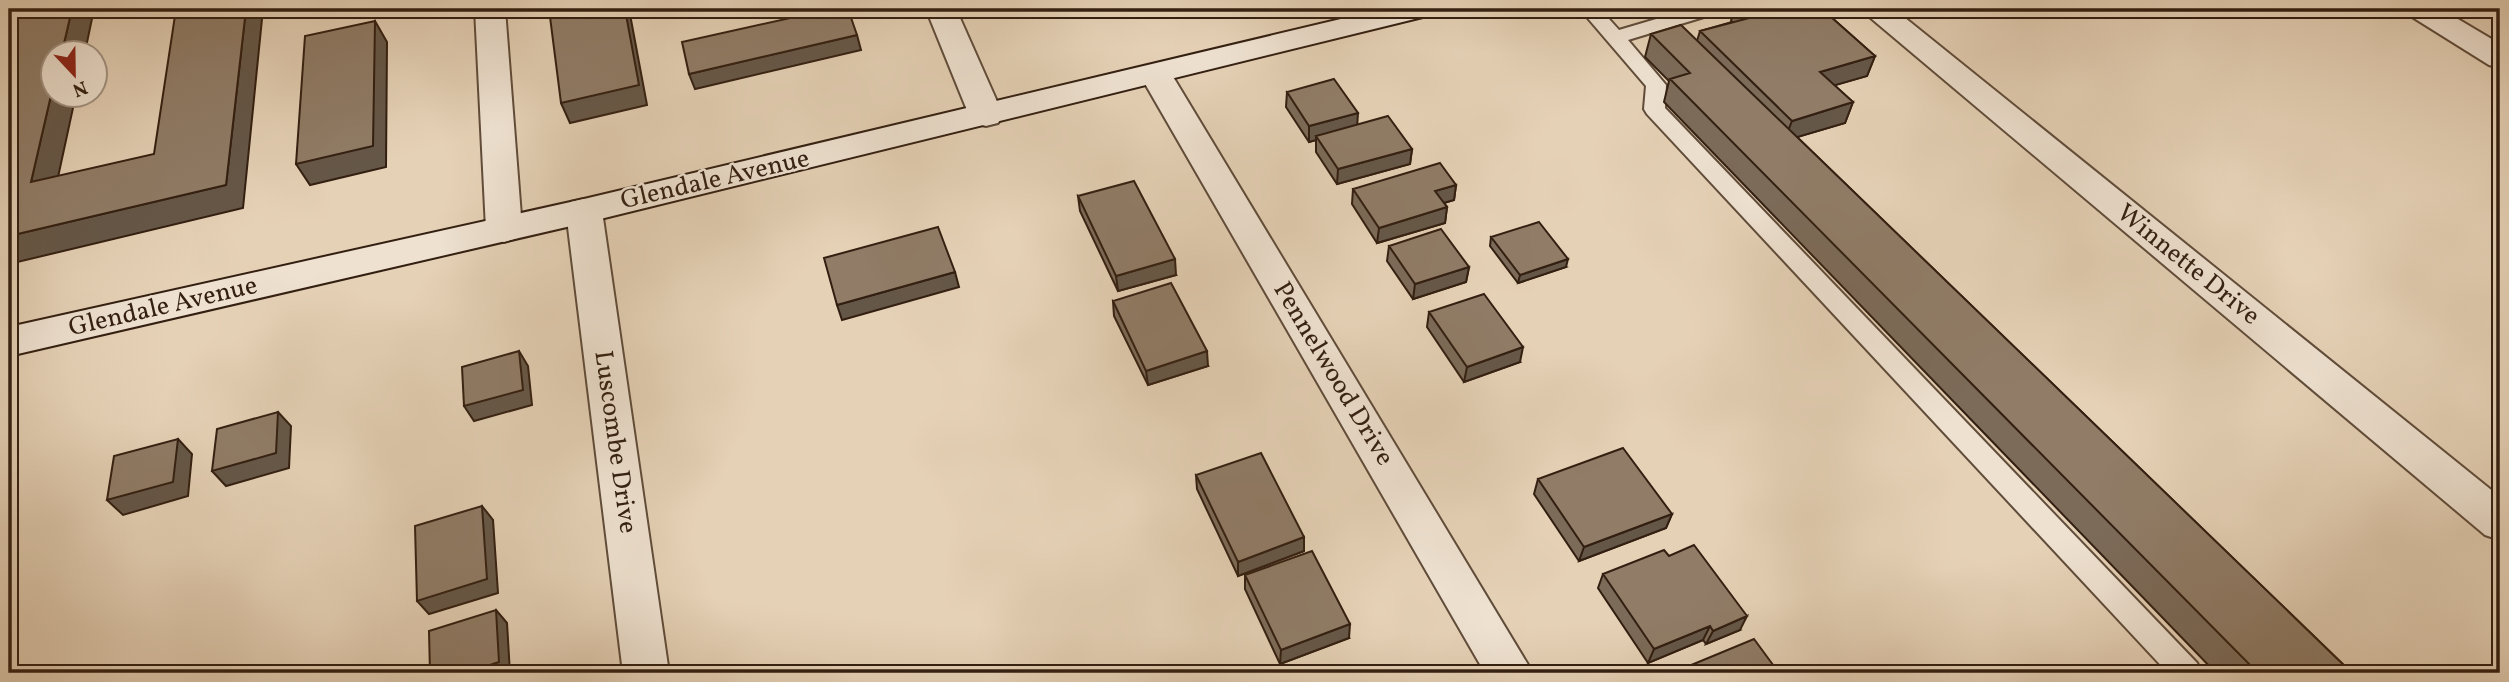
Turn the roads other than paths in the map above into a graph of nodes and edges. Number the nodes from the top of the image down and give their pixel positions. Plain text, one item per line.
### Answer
1 (490, 9) edge
2 (941, 9) edge
3 (1420, 9) edge
4 (1590, 9) edge
5 (1710, 9) edge
6 (1875, 9) edge
7 (2420, 9) edge
8 (1615, 38) junction
9 (2500, 58) edge
10 (1156, 75) junction
11 (986, 115) junction
12 (584, 211) junction
13 (505, 229) junction
14 (9, 342) edge
15 (2500, 522) edge
16 (646, 673) edge
17 (1510, 673) edge
18 (2187, 673) edge

1 - 13 street
2 - 11 street
3 - 10 street, Glendale Avenue
4 - 8 lane
5 - 8 lane
6 - 15 street, Winnette Drive
7 - 9 street
8 - 18 lane
10 - 11 street, Glendale Avenue
10 - 17 street, Pennelwood Drive
11 - 12 street, Glendale Avenue
12 - 13 street, Glendale Avenue
12 - 16 street, Luscombe Drive
13 - 14 street, Glendale Avenue

